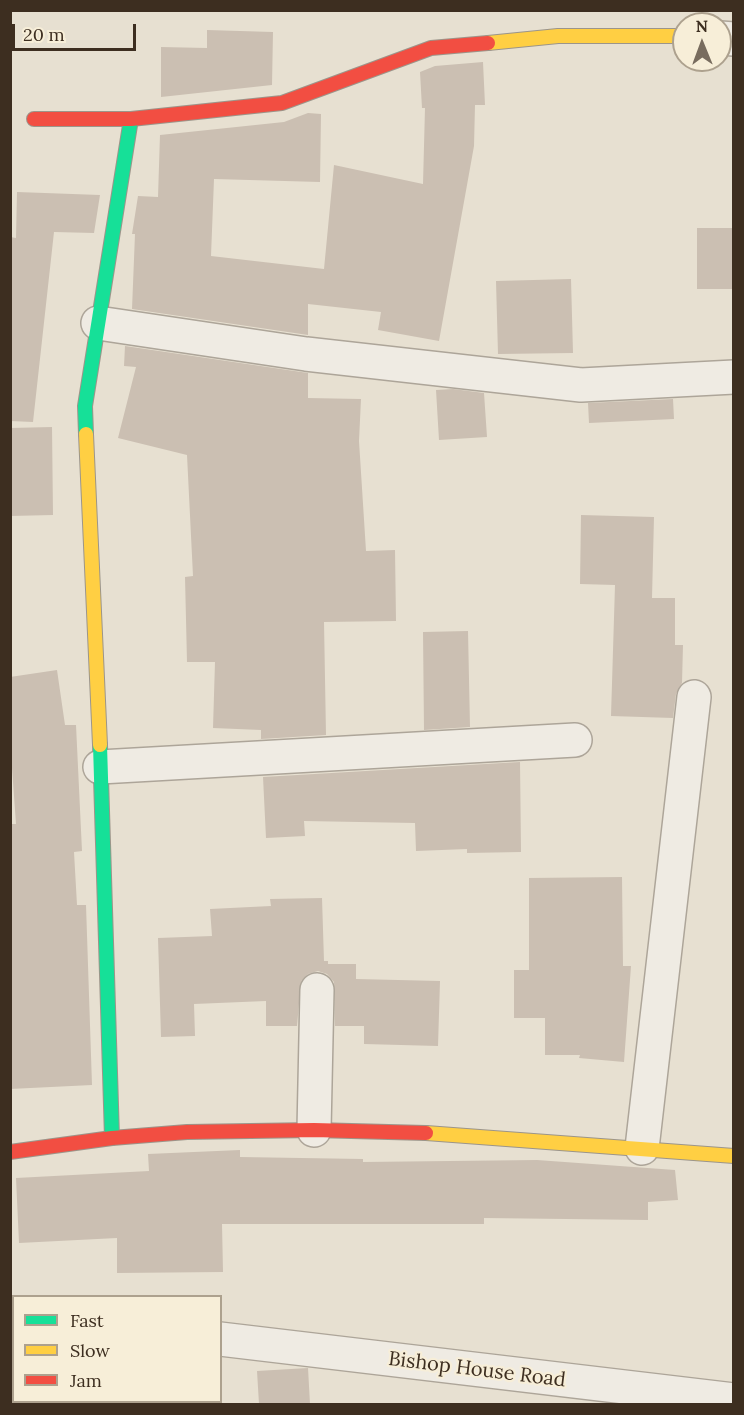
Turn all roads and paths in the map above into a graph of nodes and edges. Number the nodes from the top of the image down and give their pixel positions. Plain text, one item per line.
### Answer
1 (672, 36) edge
2 (34, 119) dead end
3 (131, 119) junction
4 (98, 323) junction
5 (734, 377) edge
6 (694, 697) dead end
7 (575, 740) dead end
8 (100, 767) junction
9 (317, 990) dead end
10 (314, 1130) junction
11 (112, 1138) junction
12 (642, 1148) junction
13 (10, 1152) edge
14 (734, 1156) edge
15 (222, 1339) edge
16 (734, 1400) edge

1 - 3 street
2 - 3 street
3 - 4 street
4 - 5 street
4 - 8 street
6 - 12 street
7 - 8 street
8 - 11 street
9 - 10 street
10 - 11 street
10 - 12 street
11 - 13 street
12 - 14 street
15 - 16 street, Bishop House Road

